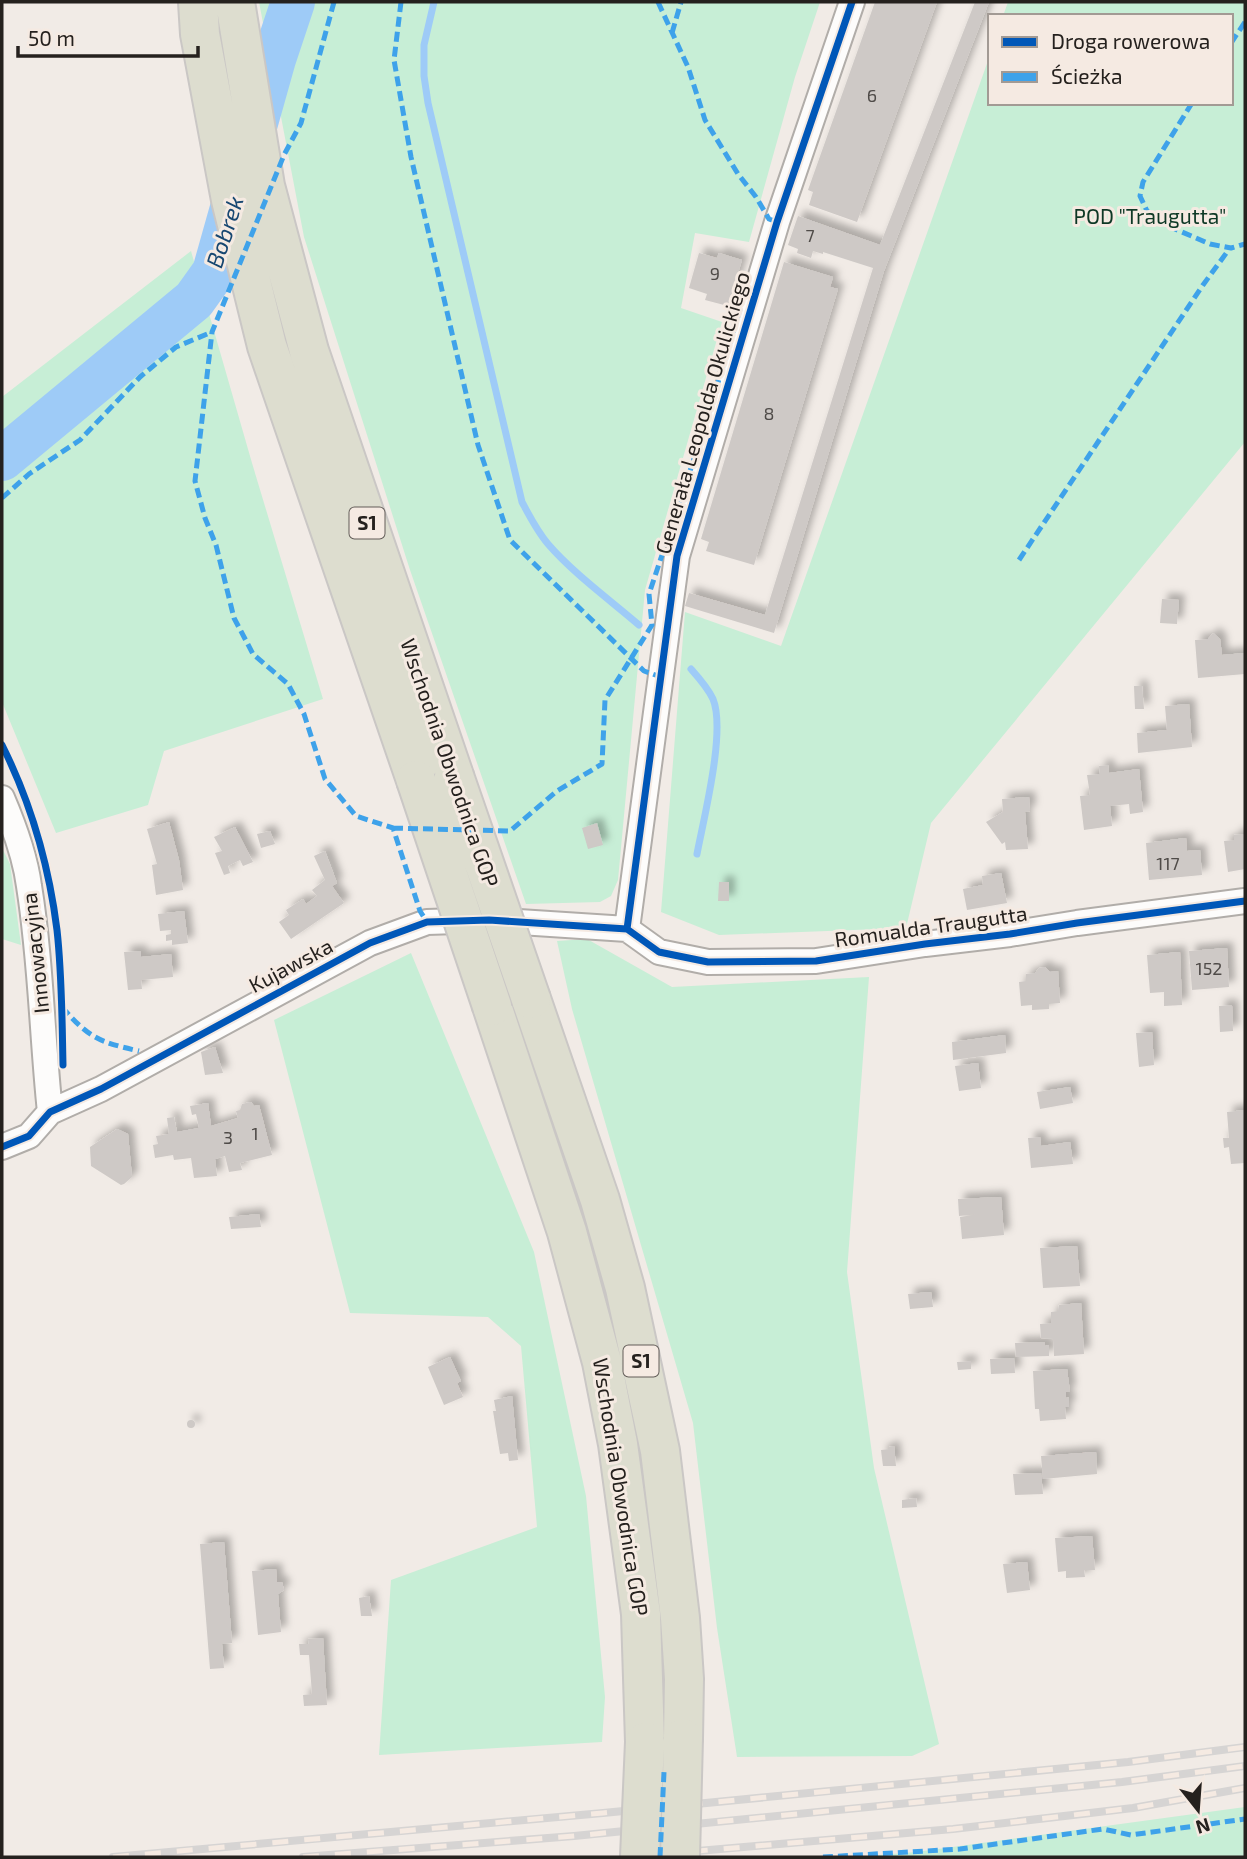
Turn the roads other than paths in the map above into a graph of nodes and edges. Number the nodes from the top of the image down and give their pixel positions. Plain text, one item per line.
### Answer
1 (235, 2) edge
2 (852, 2) edge
3 (199, 18) edge
4 (2, 798) edge
5 (1245, 901) edge
6 (627, 929) junction
7 (50, 1112) junction
8 (2, 1147) edge
9 (640, 1857) edge
10 (680, 1857) edge

1 - 10 highway, Wschodnia Obwodnica GOP / S1, bridge
2 - 6 street, Generała Leopolda Okulickiego
3 - 9 highway, Wschodnia Obwodnica GOP / S1, bridge
4 - 7 street, Innowacyjna
5 - 6 street, Romualda Traugutta
6 - 7 street, Kujawska
7 - 8 street, Kujawska

